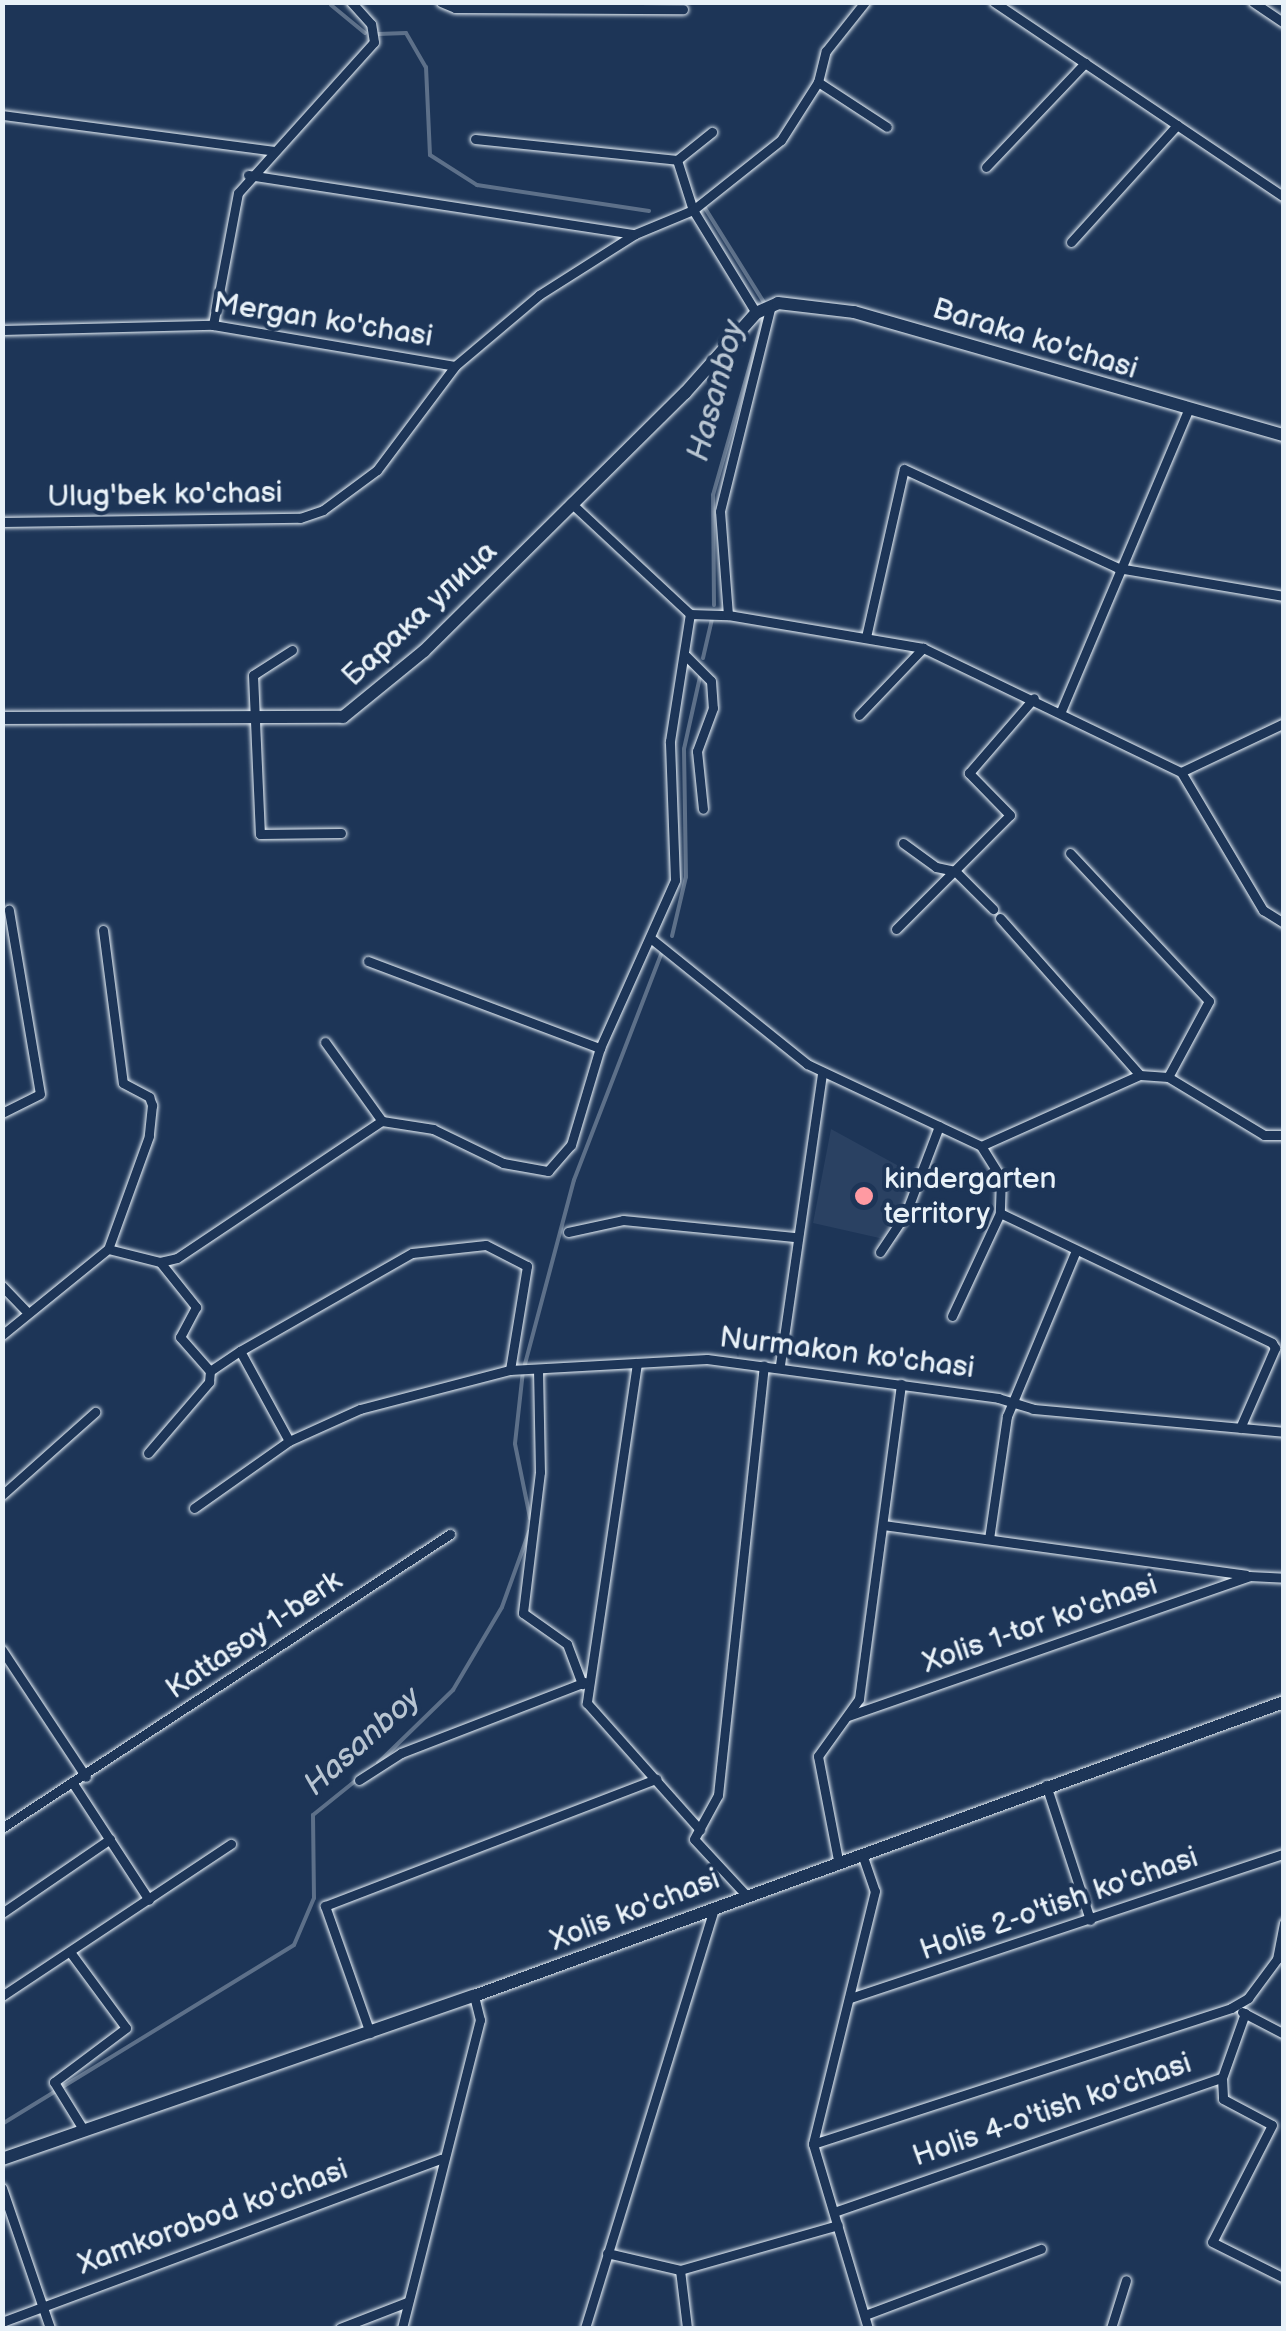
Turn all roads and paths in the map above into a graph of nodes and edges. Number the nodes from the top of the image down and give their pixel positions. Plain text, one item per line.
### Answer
1 (351, 2) edge
2 (441, 2) edge
3 (865, 2) edge
4 (994, 2) edge
5 (1254, 2) edge
6 (683, 10) dead end
7 (1284, 23) edge
8 (1085, 64) junction
9 (818, 82) junction
10 (2, 115) edge
11 (1177, 126) junction
12 (886, 127) dead end
13 (712, 132) dead end
14 (475, 139) dead end
15 (274, 150) junction
16 (677, 160) junction
17 (986, 167) dead end
18 (248, 175) junction
19 (1282, 194) edge
20 (693, 210) junction
21 (635, 234) junction
22 (1072, 242) dead end
23 (762, 310) junction
24 (213, 325) junction
25 (2, 330) edge
26 (455, 366) junction
27 (1188, 411) junction
28 (1284, 435) edge
29 (572, 503) junction
30 (2, 522) edge
31 (1118, 568) junction
32 (1284, 596) edge
33 (690, 614) junction
34 (728, 614) junction
35 (866, 637) junction
36 (924, 648) junction
37 (292, 650) dead end
38 (686, 656) junction
39 (1034, 698) junction
40 (1061, 711) junction
41 (860, 715) dead end
42 (2, 718) edge
43 (256, 719) junction
44 (1284, 724) edge
45 (1181, 772) junction
46 (703, 809) dead end
47 (340, 834) dead end
48 (903, 843) dead end
49 (1070, 853) dead end
50 (955, 871) junction
51 (8, 910) dead end
52 (1284, 923) edge
53 (103, 930) dead end
54 (896, 930) dead end
55 (654, 940) junction
56 (368, 961) dead end
57 (325, 1042) dead end
58 (600, 1048) junction
59 (822, 1072) junction
60 (1140, 1076) junction
61 (1168, 1077) junction
62 (2, 1112) edge
63 (382, 1122) junction
64 (938, 1126) junction
65 (1284, 1135) edge
66 (981, 1146) junction
67 (1000, 1213) junction
68 (568, 1232) dead end
69 (794, 1238) junction
70 (108, 1250) junction
71 (880, 1252) dead end
72 (1075, 1252) junction
73 (160, 1262) junction
74 (2, 1286) edge
75 (28, 1313) junction
76 (952, 1316) dead end
77 (2, 1335) edge
78 (240, 1351) junction
79 (637, 1363) junction
80 (764, 1364) junction
81 (780, 1365) junction
82 (538, 1369) junction
83 (510, 1370) junction
84 (210, 1371) junction
85 (900, 1384) junction
86 (1011, 1404) junction
87 (95, 1412) dead end
88 (1240, 1428) junction
89 (1284, 1432) edge
90 (289, 1442) junction
91 (148, 1453) dead end
92 (2, 1495) edge
93 (194, 1508) dead end
94 (882, 1526) junction
95 (450, 1534) dead end
96 (989, 1540) junction
97 (1250, 1576) junction
98 (1284, 1578) edge
99 (2, 1650) edge
100 (586, 1682) junction
101 (1284, 1702) edge
102 (846, 1717) junction
103 (86, 1777) junction
104 (656, 1779) junction
105 (359, 1780) dead end
106 (74, 1784) junction
107 (1046, 1784) junction
108 (2, 1828) edge
109 (700, 1830) junction
110 (110, 1839) junction
111 (232, 1844) dead end
112 (861, 1851) junction
113 (1284, 1854) edge
114 (838, 1860) junction
115 (746, 1895) junction
116 (149, 1900) junction
117 (713, 1911) junction
118 (2, 1913) edge
119 (1090, 1920) junction
120 (1284, 1923) edge
121 (70, 1952) junction
122 (1280, 1959) edge
123 (2, 1996) edge
124 (474, 1996) junction
125 (850, 1998) junction
126 (1230, 2008) junction
127 (1244, 2013) junction
128 (370, 2033) junction
129 (1284, 2034) edge
130 (1222, 2078) junction
131 (82, 2129) junction
132 (813, 2144) junction
133 (2, 2159) edge
134 (441, 2159) junction
135 (2, 2188) edge
136 (834, 2212) junction
137 (838, 2225) junction
138 (1041, 2249) dead end
139 (607, 2253) junction
140 (680, 2270) junction
141 (1284, 2278) edge
142 (1126, 2280) dead end
143 (407, 2302) junction
144 (42, 2307) junction
145 (864, 2316) junction
146 (2, 2322) edge
147 (50, 2328) edge
148 (340, 2328) edge
149 (402, 2328) edge
150 (586, 2328) edge
151 (687, 2328) edge
152 (868, 2328) edge
153 (1111, 2328) edge

1 - 15 street
2 - 6 street
3 - 9 street, Ulug'bek ko'chasi
4 - 8 street
5 - 7 street
8 - 11 street
8 - 17 street
9 - 12 street
9 - 20 street, Ulug'bek ko'chasi
10 - 15 street
11 - 19 street
11 - 22 street
13 - 16 street
14 - 16 street
15 - 18 street
16 - 20 street
18 - 21 street
18 - 24 street
20 - 21 street, Ulug'bek ko'chasi
20 - 23 street
21 - 26 street, Ulug'bek ko'chasi
23 - 27 main road, Baraka ko'chasi
23 - 29 main road, Барака улица
23 - 34 street
24 - 25 street, Mergan ko'chasi
24 - 26 street, Mergan ko'chasi
26 - 30 street, Ulug'bek ko'chasi
27 - 28 main road, Baraka ko'chasi
27 - 31 street
29 - 33 street
29 - 43 main road, Барака улица
31 - 32 street
31 - 35 street
31 - 40 street
33 - 34 street
33 - 38 street
34 - 35 street
35 - 36 street
36 - 39 street
36 - 41 street
37 - 43 street
38 - 46 street
38 - 55 street
39 - 40 street
39 - 50 street
40 - 45 street
42 - 43 main road, Барака улица
43 - 47 street
44 - 45 street
45 - 52 street
48 - 50 street
49 - 61 street
50 - 54 street
50 - 60 street
51 - 62 street
53 - 70 street
55 - 58 street
55 - 59 street
56 - 58 street
57 - 63 street
58 - 63 street
59 - 64 street
59 - 69 street
60 - 61 street
60 - 66 street
61 - 65 street
63 - 73 street
64 - 66 street
64 - 71 street
66 - 67 street
67 - 72 street
67 - 76 street
68 - 69 street
69 - 81 street
70 - 73 street
70 - 75 street
72 - 86 street
72 - 88 street
73 - 84 street
74 - 75 street
75 - 77 street
78 - 83 street
78 - 84 street
78 - 90 street
79 - 80 street, Nurmakon ko'chasi
79 - 82 street, Nurmakon ko'chasi
79 - 100 street
80 - 81 street, Nurmakon ko'chasi
80 - 109 street
81 - 85 street, Nurmakon ko'chasi
82 - 83 street, Nurmakon ko'chasi
82 - 100 street
83 - 90 street, Nurmakon ko'chasi
84 - 91 street
85 - 86 street, Nurmakon ko'chasi
85 - 94 street
86 - 88 street, Nurmakon ko'chasi
86 - 96 street
87 - 92 street
88 - 89 street, Nurmakon ko'chasi
90 - 93 street, Nurmakon ko'chasi
94 - 96 street, Xolis 1-tor ko'chasi
94 - 102 street
95 - 103 street, Kattasoy 1-berk
96 - 97 street, Xolis 1-tor ko'chasi
97 - 98 street, Xolis 1-tor ko'chasi
97 - 102 street, Xolis 1-tor ko'chasi
99 - 103 street
100 - 104 street
100 - 105 street
101 - 107 main road, Xolis ko'chasi
102 - 114 street
103 - 106 street, Kattasoy 1-berk
104 - 109 street
104 - 128 street
106 - 108 street, Kattasoy 1-berk
106 - 110 street
107 - 112 main road, Xolis ko'chasi
107 - 119 street
109 - 115 street
110 - 116 street
110 - 118 street
111 - 116 street
112 - 114 main road, Xolis ko'chasi
112 - 125 street
113 - 119 street, Holis 2-o'tish ko'chasi
114 - 115 main road, Xolis ko'chasi
115 - 117 main road, Xolis ko'chasi
116 - 121 street
117 - 124 main road, Xolis ko'chasi
117 - 139 street
119 - 125 street, Holis 2-o'tish ko'chasi
120 - 122 street
121 - 123 street
121 - 131 street
122 - 126 street
124 - 128 main road, Xolis ko'chasi
124 - 134 street
125 - 132 street
126 - 127 street
126 - 132 street
127 - 129 street
127 - 130 street, Holis 4-o'tish ko'chasi
128 - 131 main road, Xolis ko'chasi
130 - 136 street, Holis 4-o'tish ko'chasi
130 - 141 street
131 - 133 main road, Xolis ko'chasi
132 - 136 street
134 - 143 street
134 - 144 street, Xamkorobod ko'chasi
135 - 144 street
136 - 137 street
137 - 140 street
137 - 145 street
138 - 145 street
139 - 140 street
139 - 150 street
140 - 151 street
142 - 153 street
143 - 148 street
143 - 149 street
144 - 146 street, Xamkorobod ko'chasi
144 - 147 street
145 - 152 street

